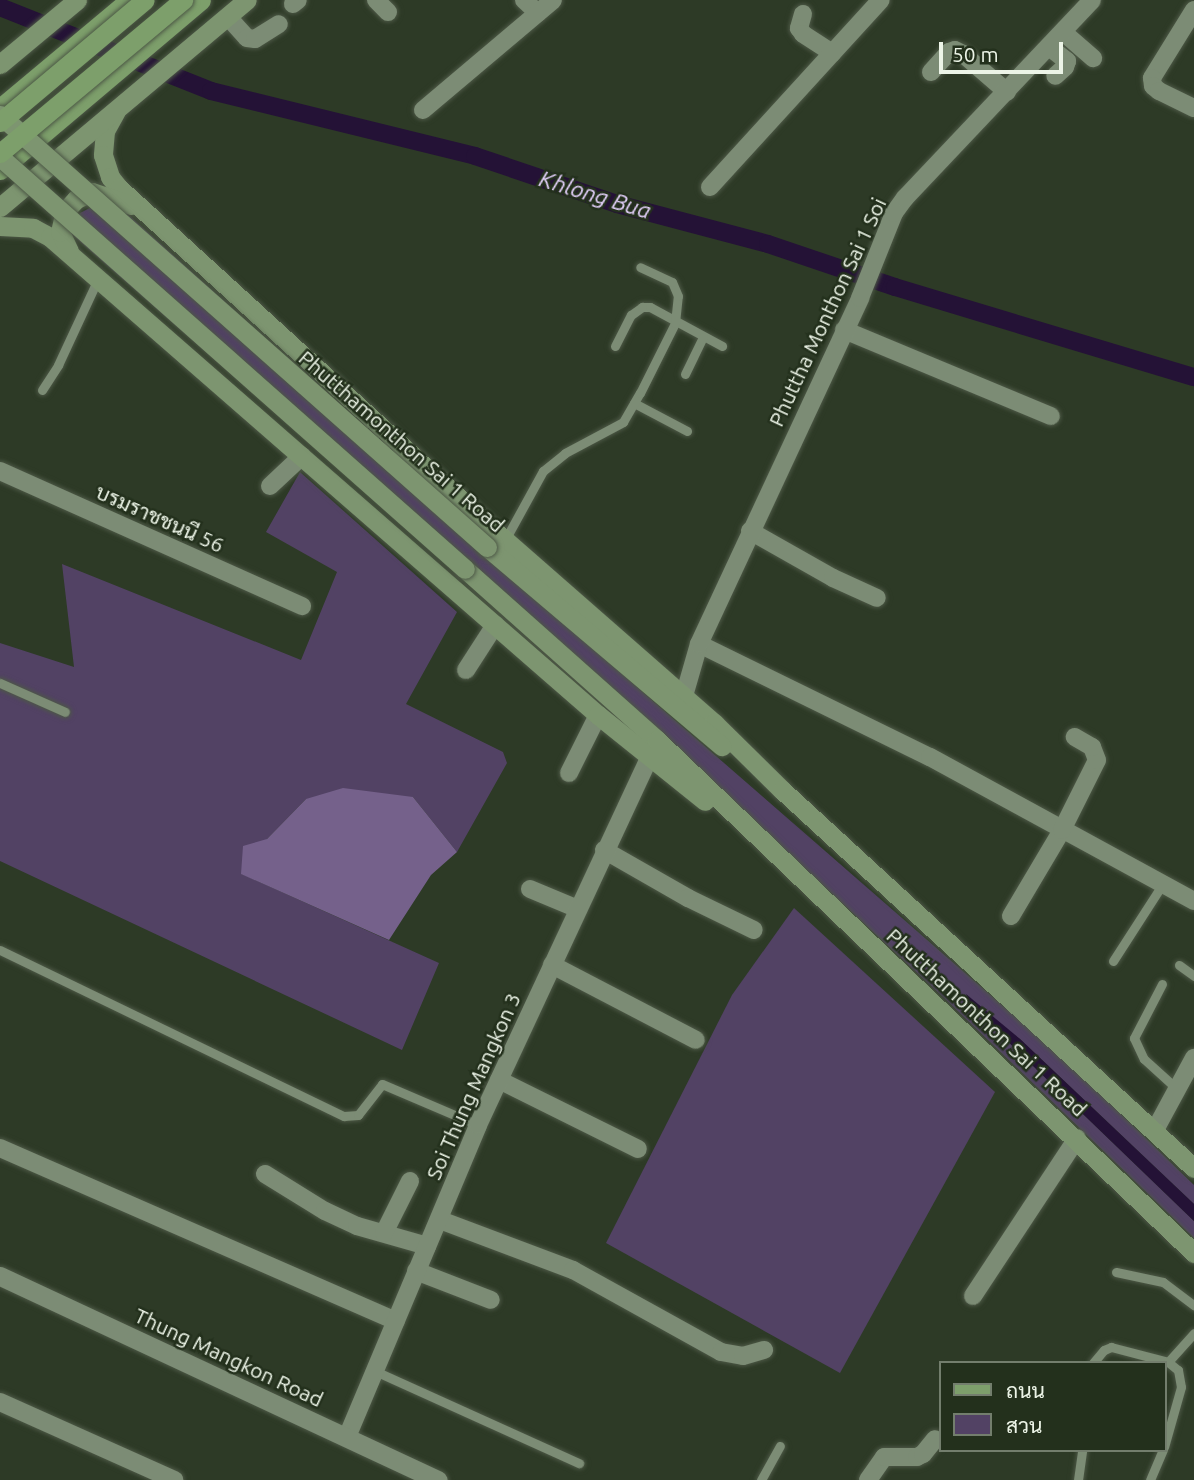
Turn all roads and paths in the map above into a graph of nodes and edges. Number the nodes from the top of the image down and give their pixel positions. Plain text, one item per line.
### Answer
1 (77, 0) edge
2 (129, 0) edge
3 (145, 0) edge
4 (183, 0) edge
5 (201, 0) edge
6 (247, 0) edge
7 (524, 0) edge
8 (553, 0) edge
9 (881, 0) edge
10 (1092, 0) edge
11 (1194, 10) edge
12 (538, 13) junction
13 (803, 14) dead end
14 (228, 16) junction
15 (279, 24) dead end
16 (1063, 32) junction
17 (1049, 47) junction
18 (832, 53) junction
19 (1093, 58) dead end
20 (4, 61) edge
21 (931, 72) dead end
22 (1055, 76) dead end
23 (1006, 92) junction
24 (0, 108) edge
25 (1194, 108) edge
26 (423, 110) dead end
27 (116, 111) junction
28 (0, 115) edge
29 (0, 122) edge
30 (0, 155) edge
31 (0, 170) edge
32 (710, 187) dead end
33 (0, 207) edge
34 (140, 209) junction
35 (0, 226) edge
36 (640, 267) dead end
37 (91, 273) junction
38 (675, 323) junction
39 (844, 330) junction
40 (703, 337) junction
41 (615, 346) dead end
42 (722, 346) dead end
43 (685, 374) dead end
44 (42, 390) dead end
45 (634, 403) junction
46 (1051, 416) dead end
47 (687, 431) dead end
48 (302, 456) junction
49 (0, 471) edge
50 (270, 486) dead end
51 (751, 531) junction
52 (496, 543) junction
53 (877, 598) dead end
54 (302, 606) dead end
55 (495, 625) junction
56 (699, 644) junction
57 (466, 670) dead end
58 (0, 683) edge
59 (684, 696) junction
60 (65, 712) dead end
61 (598, 715) junction
62 (1074, 737) dead end
63 (649, 758) junction
64 (569, 773) dead end
65 (782, 790) junction
66 (747, 828) junction
67 (1062, 830) junction
68 (604, 850) junction
69 (1162, 885) junction
70 (530, 889) dead end
71 (1193, 897) edge
72 (578, 909) junction
73 (1011, 916) dead end
74 (754, 930) dead end
75 (0, 950) edge
76 (1113, 961) dead end
77 (552, 965) junction
78 (1179, 965) dead end
79 (1194, 976) edge
80 (1162, 984) dead end
81 (696, 1040) dead end
82 (1194, 1058) edge
83 (499, 1080) junction
84 (1176, 1088) junction
85 (478, 1125) junction
86 (1155, 1129) junction
87 (1077, 1138) junction
88 (0, 1148) edge
89 (638, 1149) dead end
90 (1194, 1168) edge
91 (265, 1174) dead end
92 (410, 1181) dead end
93 (440, 1220) junction
94 (384, 1233) junction
95 (427, 1246) junction
96 (1194, 1253) edge
97 (416, 1271) junction
98 (1116, 1272) dead end
99 (0, 1276) edge
100 (973, 1296) dead end
101 (491, 1300) dead end
102 (1194, 1305) edge
103 (396, 1321) junction
104 (1194, 1333) edge
105 (764, 1350) dead end
106 (1095, 1361) edge
107 (1161, 1361) edge
108 (1168, 1363) joint
109 (375, 1371) junction
110 (0, 1402) edge
111 (347, 1437) junction
112 (935, 1439) dead end
113 (1166, 1441) edge
114 (780, 1446) dead end
115 (1082, 1452) edge
116 (1163, 1452) edge
117 (579, 1463) dead end
118 (174, 1480) edge
119 (438, 1480) edge
120 (761, 1480) edge
121 (868, 1480) edge
122 (1078, 1480) edge
123 (1150, 1480) edge

1 - 20 main road
2 - 24 main road
3 - 29 main road, bridge
4 - 30 main road, bridge
5 - 31 main road
6 - 14 main road
7 - 12 street
8 - 12 street
9 - 18 street
10 - 16 street, Phuttha Monthon Sai 1 Soi
11 - 25 street
12 - 26 street
13 - 18 street
14 - 15 street
14 - 27 main road
16 - 17 street, Phuttha Monthon Sai 1 Soi
16 - 19 street
17 - 22 street
17 - 23 street, Phuttha Monthon Sai 1 Soi
18 - 32 street
21 - 23 street
23 - 39 street, Phuttha Monthon Sai 1 Soi
27 - 33 main road
27 - 34 main road, Phutthamonthon Sai 1 Road
28 - 52 main road, Phutthamonthon Sai 1 Road, bridge
30 - 66 main road, Phutthamonthon Sai 1 Road, bridge
34 - 37 main road
34 - 52 main road, Phutthamonthon Sai 1 Road
35 - 37 main road, Phutthamonthon Sai 1 Road
36 - 38 lane
37 - 44 lane
37 - 48 main road, Phutthamonthon Sai 1 Road
38 - 40 lane
38 - 41 lane
38 - 45 lane
39 - 46 street
39 - 51 street, Phuttha Monthon Sai 1 Soi
40 - 42 lane
40 - 43 lane
45 - 47 lane
45 - 52 lane
48 - 50 street
48 - 55 main road, Phutthamonthon Sai 1 Road
49 - 54 street, บรมราชชนนี 56
51 - 53 street
51 - 56 street, Phuttha Monthon Sai 1 Soi
52 - 59 main road, Phutthamonthon Sai 1 Road
52 - 65 main road, Phutthamonthon Sai 1 Road
55 - 57 street
55 - 61 main road, Phutthamonthon Sai 1 Road
56 - 59 street, Phuttha Monthon Sai 1 Soi
56 - 67 street
58 - 60 lane
59 - 65 main road, Phutthamonthon Sai 1 Road
61 - 63 main road, Phutthamonthon Sai 1 Road
61 - 64 street
62 - 67 street
63 - 66 main road, Phutthamonthon Sai 1 Road
63 - 68 street, Soi Thung Mangkon 3
65 - 86 main road, Phutthamonthon Sai 1 Road
66 - 87 main road, Phutthamonthon Sai 1 Road
67 - 69 street
67 - 73 street
68 - 72 street, Soi Thung Mangkon 3
68 - 74 street
69 - 71 street
69 - 76 lane
70 - 72 street
72 - 77 street, Soi Thung Mangkon 3
75 - 85 lane
77 - 81 street
77 - 83 street, Soi Thung Mangkon 3
78 - 79 lane
80 - 84 lane
82 - 84 street
83 - 85 street, Soi Thung Mangkon 3
83 - 89 street
84 - 86 street
85 - 93 street, Soi Thung Mangkon 3
86 - 90 main road, Phutthamonthon Sai 1 Road
87 - 96 main road, Phutthamonthon Sai 1 Road
87 - 100 street
88 - 103 street
91 - 94 street
92 - 94 street
93 - 95 street, Soi Thung Mangkon 3
93 - 105 street
94 - 95 street
95 - 97 street, Soi Thung Mangkon 3
97 - 101 street
97 - 103 street, Soi Thung Mangkon 3
98 - 102 lane
99 - 111 street, Thung Mangkon Road
103 - 109 street, Soi Thung Mangkon 3
104 - 108 lane
106 - 107 lane
108 - 113 lane
109 - 111 street, Soi Thung Mangkon 3
109 - 117 lane
110 - 118 street
111 - 119 street, Thung Mangkon Road
112 - 121 street
114 - 120 lane
115 - 122 lane
116 - 123 lane

